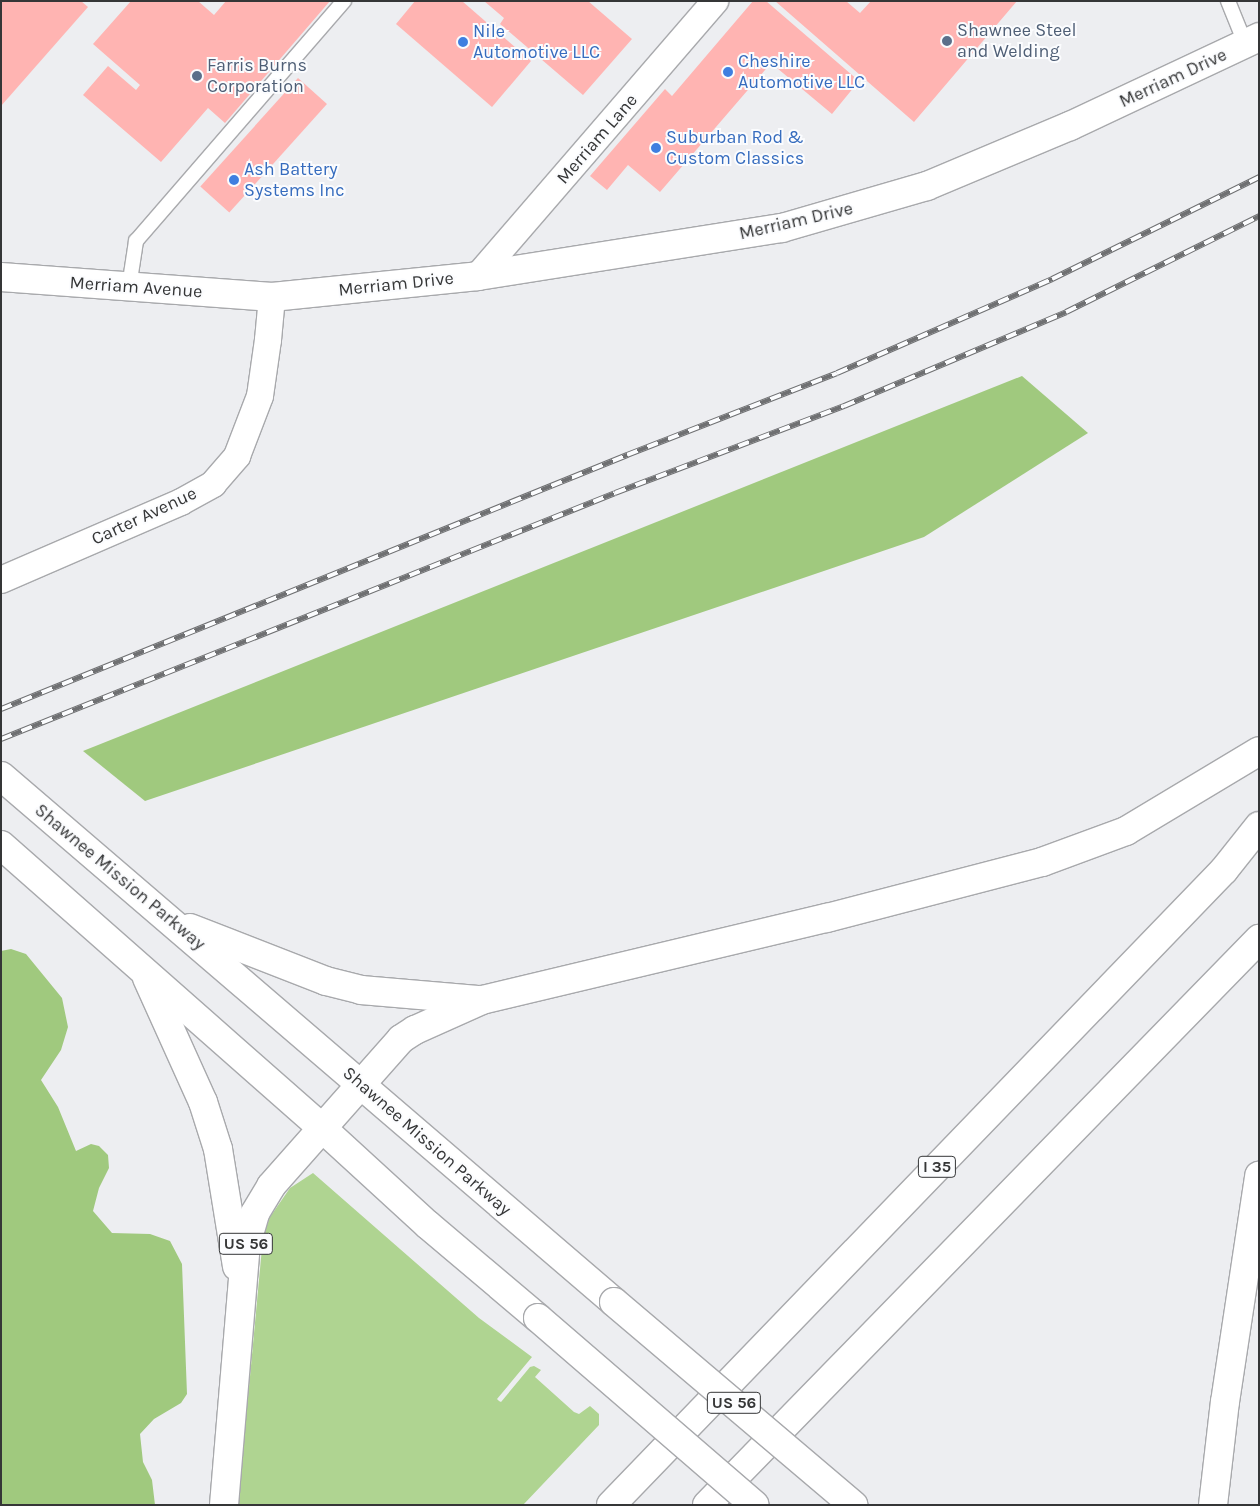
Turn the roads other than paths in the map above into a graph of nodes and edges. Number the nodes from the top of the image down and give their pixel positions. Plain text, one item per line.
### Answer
1 (344, 1) edge
2 (715, 1) edge
3 (1228, 1) edge
4 (1252, 40) edge
5 (478, 276) junction
6 (1, 277) edge
7 (129, 287) junction
8 (272, 297) junction
9 (1, 580) edge
10 (1259, 751) edge
11 (1, 776) edge
12 (1259, 826) edge
13 (4, 847) edge
14 (173, 921) junction
15 (1259, 939) edge
16 (143, 969) junction
17 (482, 1000) junction
18 (360, 1084) junction
19 (322, 1128) junction
20 (1259, 1176) edge
21 (242, 1297) junction
22 (224, 1505) edge
23 (611, 1505) edge
24 (708, 1505) edge
25 (755, 1505) edge
26 (853, 1505) edge
27 (1213, 1505) edge

1 - 7 lane
2 - 5 street, Merriam Lane
3 - 4 lane
4 - 5 main road, Merriam Drive
5 - 8 main road, Merriam Drive
6 - 7 main road, Merriam Avenue
7 - 8 main road, Merriam Avenue
8 - 9 street, Carter Avenue
10 - 17 main road
11 - 14 main road, Shawnee Mission Parkway
12 - 23 main road, I 35
13 - 16 main road
14 - 17 main road
14 - 18 main road, Shawnee Mission Parkway
15 - 24 main road
16 - 19 main road
16 - 21 main road
17 - 18 main road
18 - 19 main road, US 56
18 - 26 main road, Shawnee Mission Parkway / US 56, bridge
19 - 21 main road, US 56
19 - 25 main road, bridge
20 - 27 main road
21 - 22 main road, US 56

